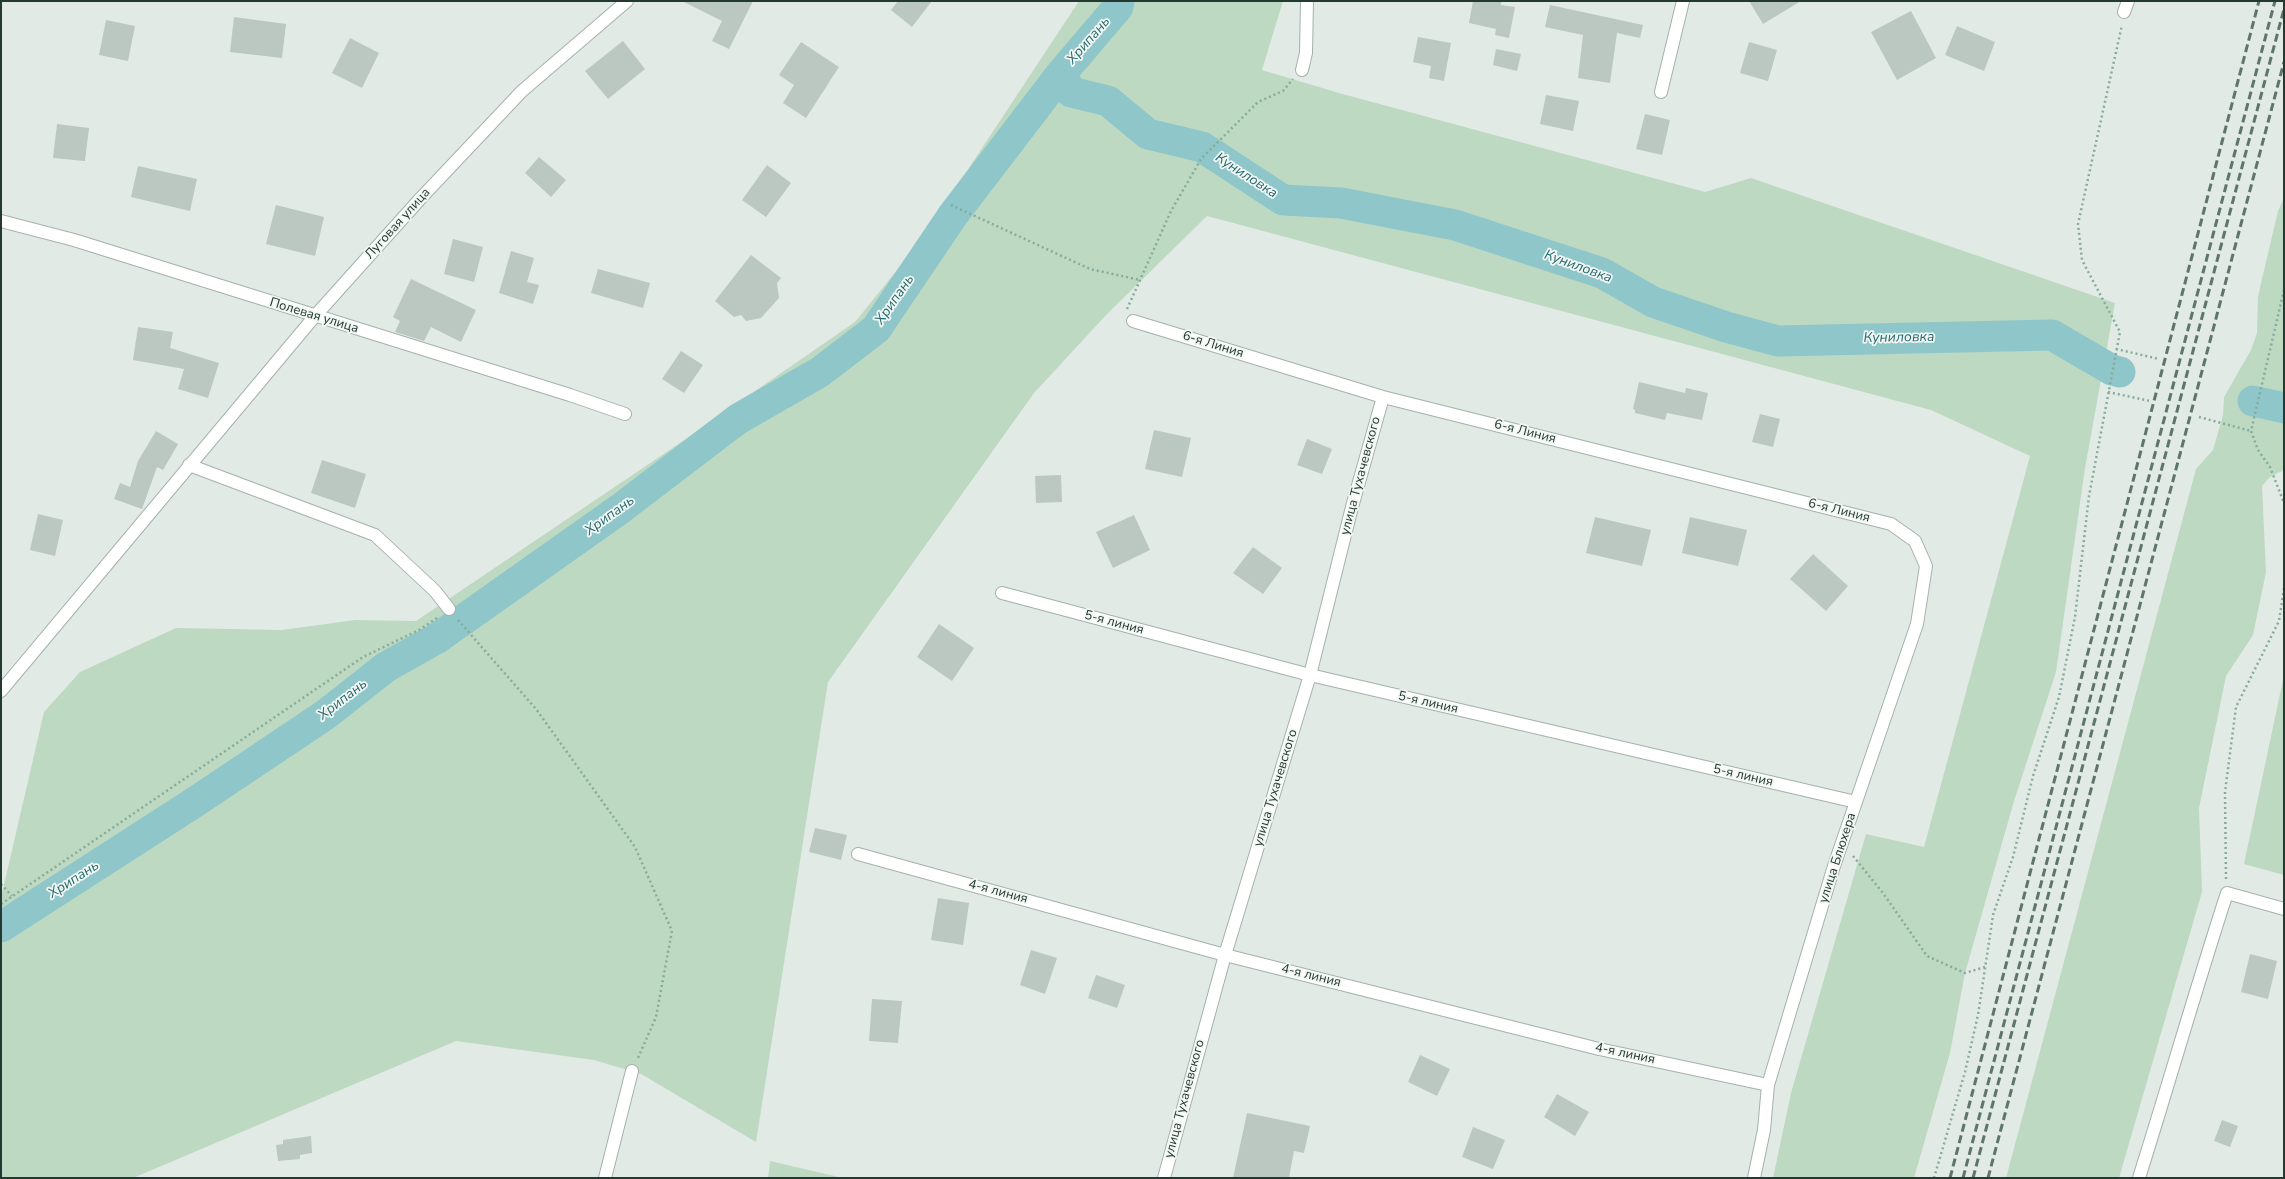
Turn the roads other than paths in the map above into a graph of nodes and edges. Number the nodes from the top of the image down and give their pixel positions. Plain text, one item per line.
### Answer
1 (627, 1) edge
2 (1307, 1) edge
3 (1683, 1) edge
4 (1302, 70) road end
5 (1660, 92) dead end
6 (1, 221) edge
7 (315, 316) junction
8 (1133, 321) road end
9 (1383, 396) junction
10 (625, 414) dead end
11 (189, 465) junction
12 (1915, 541) joint
13 (1002, 593) dead end
14 (450, 609) road end
15 (1310, 675) junction
16 (1, 691) edge
17 (1856, 802) junction
18 (858, 854) dead end
19 (2284, 909) edge
20 (1225, 955) junction
21 (632, 1071) road end
22 (1768, 1085) junction
23 (605, 1178) edge
24 (1164, 1178) edge
25 (1754, 1178) edge
26 (2139, 1178) edge

1 - 7 street, Луговая улица
2 - 4 street
3 - 5 street
6 - 7 street, Полевая улица
7 - 10 street, Полевая улица
7 - 11 street, Луговая улица
8 - 9 street, 6-я Линия
9 - 12 street, 6-я Линия
9 - 15 street, улица Тухачевского
11 - 14 street
11 - 16 street, Луговая улица
12 - 17 street, улица Блюхера
13 - 15 street, 5-я линия
15 - 17 street, 5-я линия
15 - 20 street, улица Тухачевского
17 - 22 street, улица Блюхера
18 - 20 street, 4-я линия
19 - 26 street
20 - 22 street, 4-я линия
20 - 24 street, улица Тухачевского
21 - 23 street
22 - 25 street, улица Блюхера

